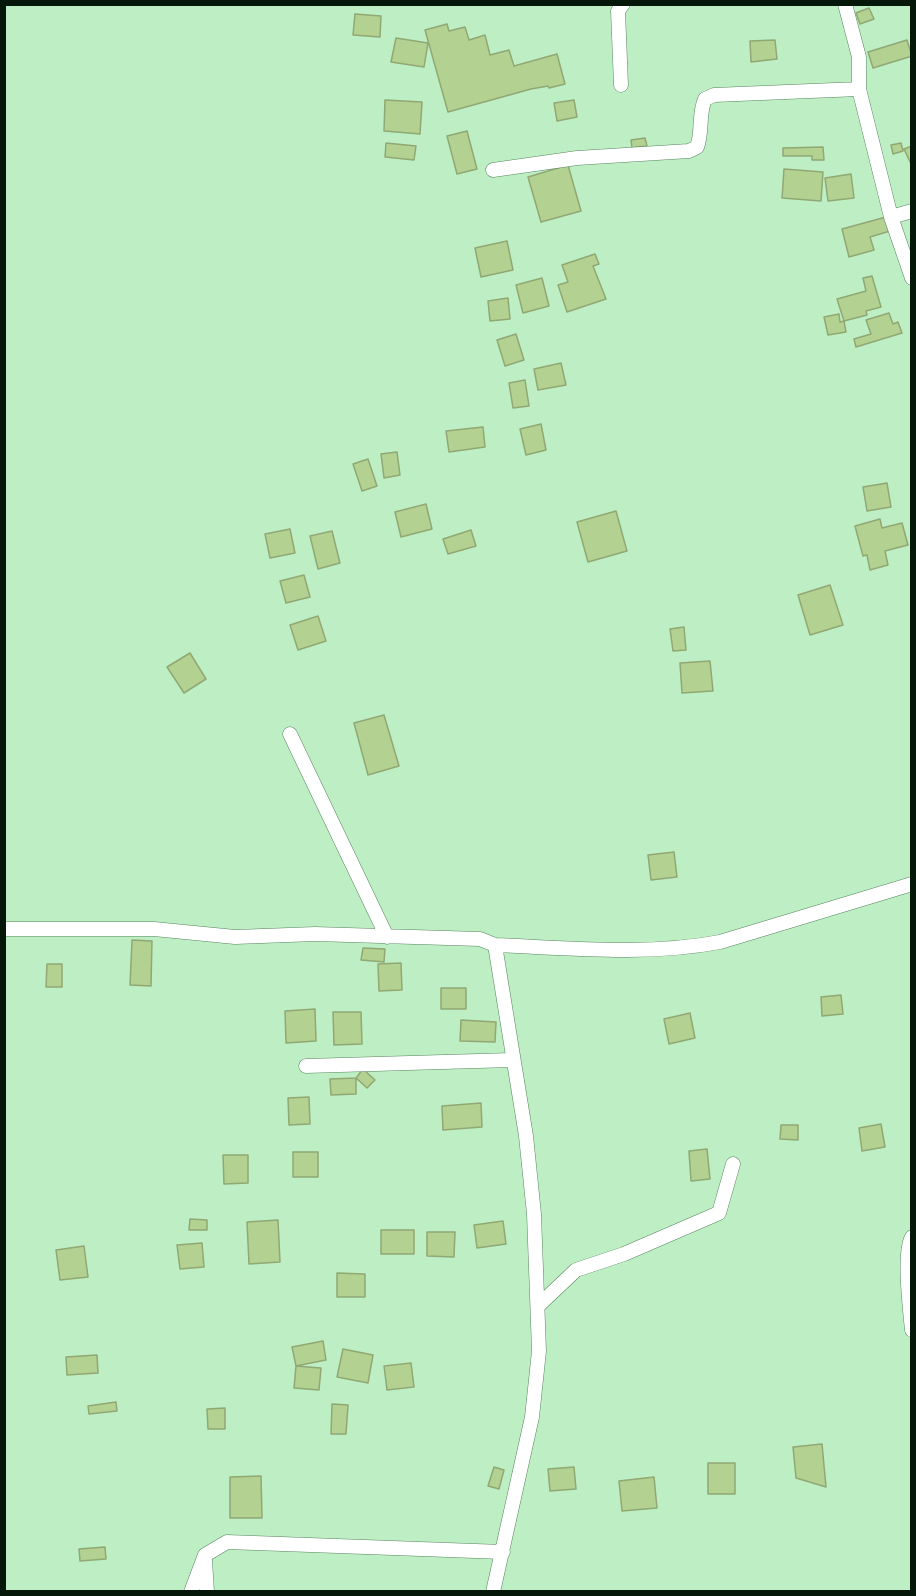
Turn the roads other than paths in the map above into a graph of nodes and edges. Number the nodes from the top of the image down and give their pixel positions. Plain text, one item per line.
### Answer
1 (622, 4) edge
2 (845, 4) edge
3 (621, 85) dead end
4 (859, 89) junction
5 (493, 170) dead end
6 (912, 211) edge
7 (891, 217) junction
8 (912, 278) edge
9 (290, 734) dead end
10 (912, 884) edge
11 (4, 929) edge
12 (387, 937) junction
13 (495, 945) junction
14 (512, 1060) junction
15 (306, 1066) dead end
16 (732, 1164) dead end
17 (912, 1237) edge
18 (538, 1305) junction
19 (912, 1330) edge
20 (503, 1551) junction
21 (205, 1555) junction
22 (190, 1592) edge
23 (207, 1592) edge
24 (493, 1592) edge

1 - 3 street
2 - 4 street
4 - 5 street
4 - 7 street
6 - 7 street
7 - 8 street
9 - 12 street
10 - 13 street
11 - 12 street
12 - 13 street
13 - 14 street
14 - 15 street
14 - 18 street
16 - 18 street
17 - 19 street
18 - 20 street
20 - 21 street
20 - 24 street
21 - 22 street
21 - 23 street

